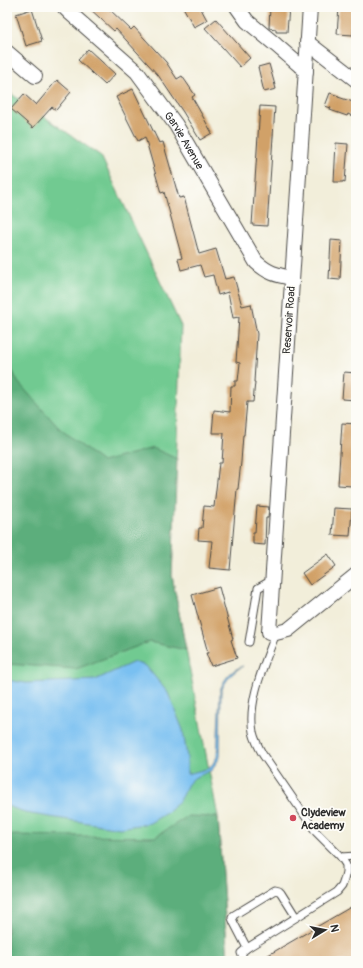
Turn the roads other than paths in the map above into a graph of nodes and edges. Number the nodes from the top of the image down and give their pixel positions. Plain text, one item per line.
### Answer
1 (64, 7) edge
2 (237, 7) edge
3 (310, 7) edge
4 (307, 42) junction
5 (7, 52) edge
6 (306, 71) junction
7 (35, 76) dead end
8 (356, 80) edge
9 (292, 278) junction
10 (356, 575) edge
11 (272, 580) junction
12 (272, 633) junction
13 (249, 642) dead end
14 (356, 856) edge
15 (342, 857) junction
16 (296, 917) junction
17 (247, 948) junction
18 (244, 961) edge

1 - 9 street, Garvie Avenue
2 - 6 street
3 - 4 street, Reservoir Road
4 - 6 street, Reservoir Road
4 - 8 street
5 - 7 street
6 - 9 street, Reservoir Road
9 - 11 street, Reservoir Road
10 - 12 street
11 - 12 street, Reservoir Road
11 - 13 lane
12 - 15 lane
14 - 15 lane
15 - 16 lane
16 - 17 lane
16 - 17 lane
17 - 18 lane

